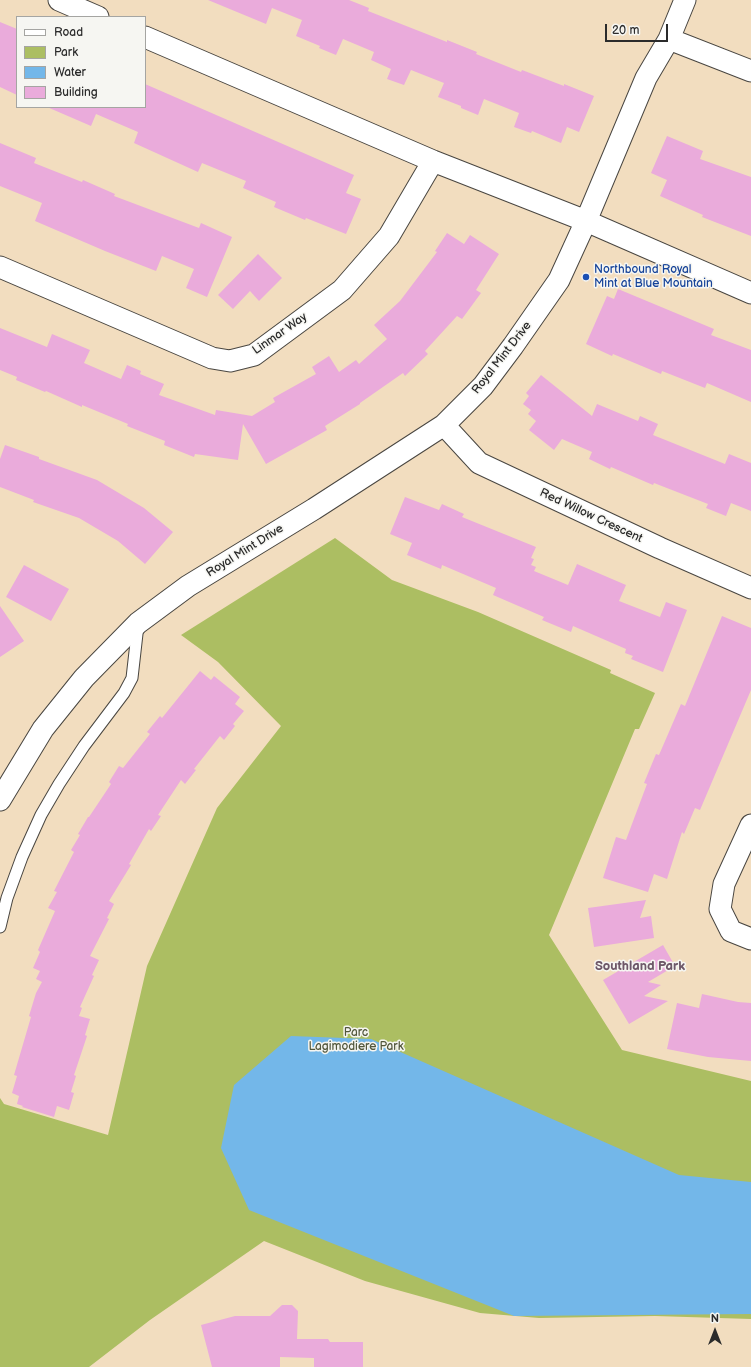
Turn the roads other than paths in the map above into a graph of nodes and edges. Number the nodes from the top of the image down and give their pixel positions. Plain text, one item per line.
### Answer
1 (59, 0) edge
2 (685, 0) edge
3 (96, 16) edge
4 (146, 37) edge
5 (669, 39) junction
6 (751, 71) edge
7 (433, 161) junction
8 (586, 221) junction
9 (0, 267) edge
10 (751, 293) edge
11 (444, 425) junction
12 (751, 588) edge
13 (138, 623) junction
14 (0, 800) edge
15 (751, 825) edge
16 (0, 926) edge
17 (751, 939) edge

1 - 3 street
2 - 5 street, Royal Mint Drive
4 - 7 street
5 - 6 street
5 - 8 street, Royal Mint Drive
7 - 8 street
7 - 9 street, Linmar Way
8 - 10 street
8 - 11 street, Royal Mint Drive
11 - 12 street, Red Willow Crescent
11 - 13 street, Royal Mint Drive
13 - 14 street, Royal Mint Drive
13 - 16 lane
15 - 17 street

